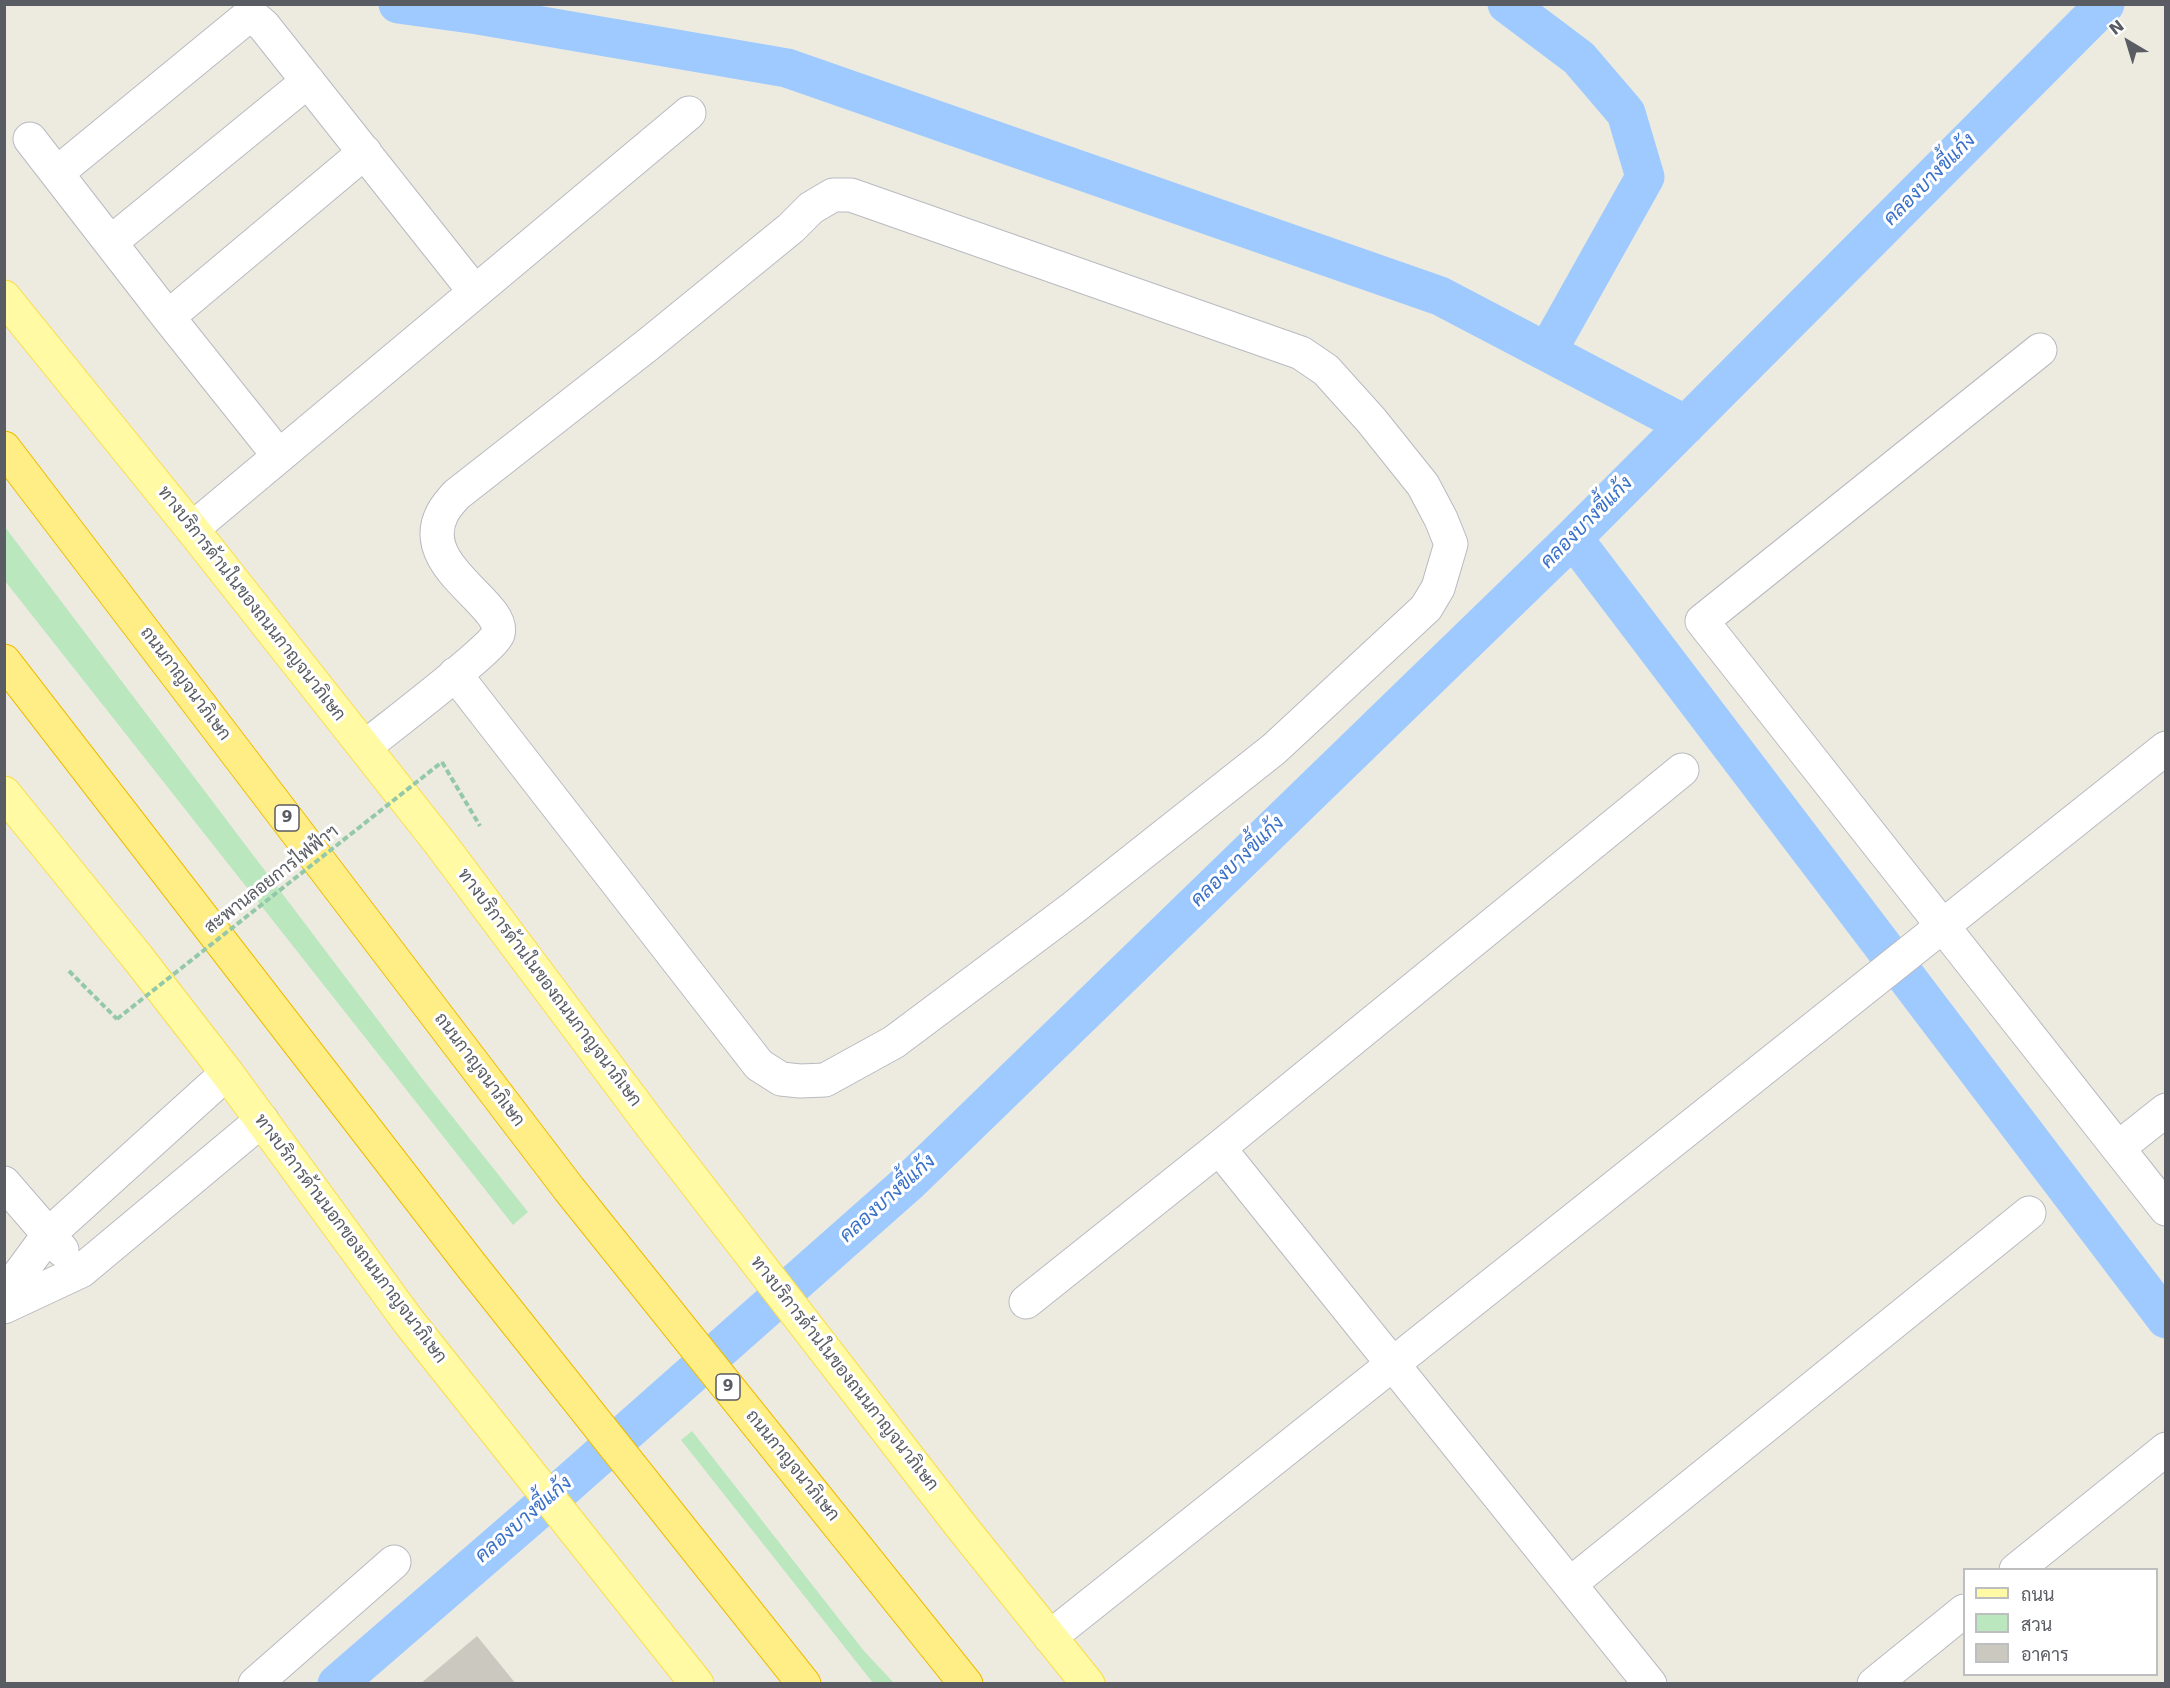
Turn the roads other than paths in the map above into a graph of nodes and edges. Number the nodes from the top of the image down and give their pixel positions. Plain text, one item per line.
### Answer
1 (308, 81) junction
2 (689, 113) dead end
3 (30, 139) dead end
4 (364, 152) junction
5 (57, 173) junction
6 (111, 242) junction
7 (475, 292) junction
8 (4, 297) edge
9 (168, 317) junction
10 (2040, 350) dead end
11 (4, 448) edge
12 (279, 456) junction
13 (192, 529) junction
14 (4, 661) edge
15 (455, 674) junction
16 (365, 747) junction
17 (2166, 748) edge
18 (1682, 770) dead end
19 (4, 793) edge
20 (1943, 926) junction
21 (227, 1074) junction
22 (2166, 1110) edge
23 (262, 1120) junction
24 (1219, 1148) junction
25 (2118, 1148) junction
26 (4, 1183) edge
27 (2166, 1209) edge
28 (2029, 1213) dead end
29 (49, 1234) junction
30 (81, 1271) junction
31 (4, 1295) edge
32 (1026, 1302) dead end
33 (4, 1307) edge
34 (1392, 1364) junction
35 (2166, 1449) edge
36 (394, 1562) dead end
37 (2017, 1568) edge
38 (1570, 1584) junction
39 (1963, 1613) edge
40 (1050, 1637) junction
41 (795, 1672) edge
42 (255, 1683) edge
43 (697, 1683) edge
44 (966, 1683) edge
45 (1088, 1683) edge
46 (1650, 1683) edge
47 (1875, 1683) edge

1 - 4 street
1 - 5 street
1 - 6 street
2 - 7 street
3 - 5 street
4 - 7 street
4 - 9 street
5 - 6 street
6 - 9 street
7 - 12 street
8 - 13 main road, ทางบริการด้านในของถนนกาญจนาภิเษก
9 - 12 street
10 - 20 street
11 - 44 highway, ถนนกาญจนาภิเษก / 9
12 - 13 street
13 - 16 main road, ทางบริการด้านในของถนนกาญจนาภิเษก
14 - 41 highway
15 - 15 street
15 - 16 street
16 - 40 main road, ทางบริการด้านในของถนนกาญจนาภิเษก
17 - 20 street
18 - 24 street
19 - 21 main road, ทางบริการด้านนอกของถนนกาญจนาภิเษก
20 - 25 street
20 - 34 street
21 - 23 main road, ทางบริการด้านนอกของถนนกาญจนาภิเษก
21 - 29 street
22 - 25 street
23 - 30 street
23 - 43 main road, ทางบริการด้านนอกของถนนกาญจนาภิเษก
24 - 32 street
24 - 34 street
25 - 27 street
26 - 29 street
28 - 38 street
29 - 30 street
29 - 31 street
30 - 33 street
34 - 38 street
34 - 40 street
35 - 37 street
36 - 42 street
38 - 46 street
39 - 47 street
40 - 45 main road, ทางบริการด้านในของถนนกาญจนาภิเษก

